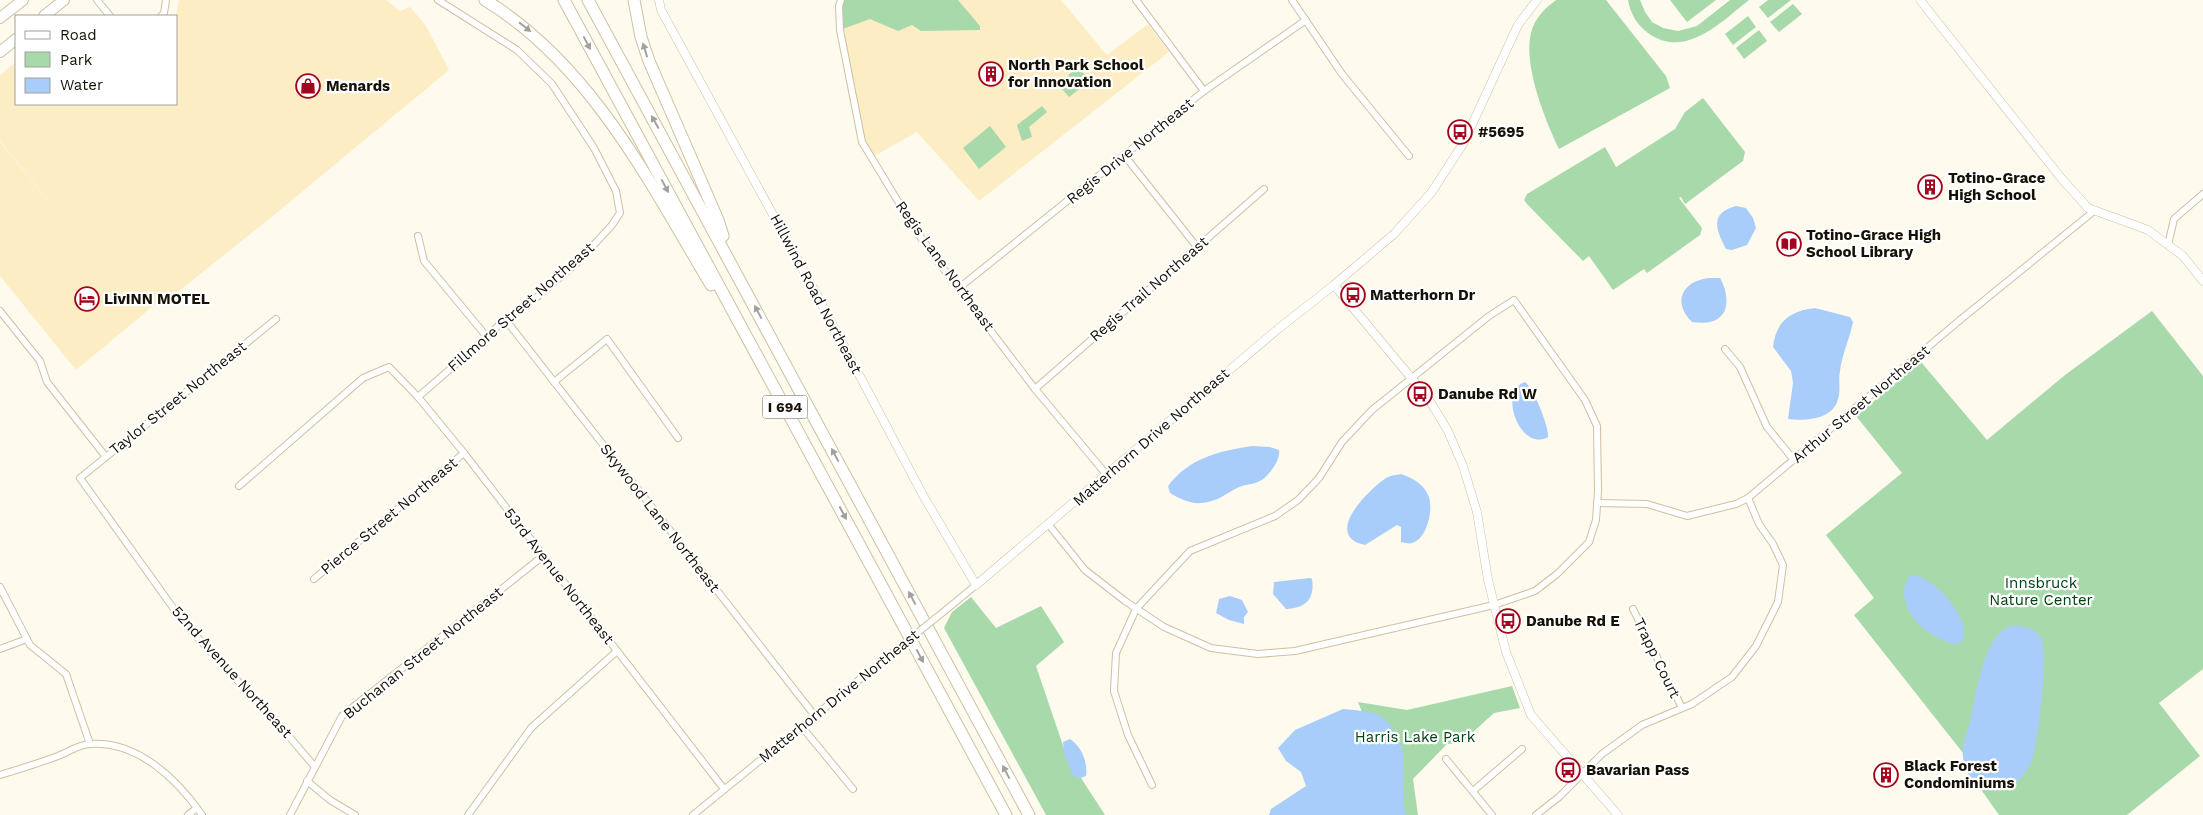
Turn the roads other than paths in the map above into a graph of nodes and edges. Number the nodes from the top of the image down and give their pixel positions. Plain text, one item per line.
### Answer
1 (23, 0) edge
2 (64, 0) edge
3 (97, 0) edge
4 (166, 0) edge
5 (438, 0) edge
6 (485, 0) edge
7 (564, 0) edge
8 (588, 0) edge
9 (634, 0) edge
10 (659, 0) edge
11 (841, 0) edge
12 (1136, 0) edge
13 (1292, 0) edge
14 (1537, 0) edge
15 (1920, 0) edge
16 (45, 15) edge
17 (109, 15) edge
18 (162, 15) edge
19 (0, 18) edge
20 (1306, 20) junction
21 (15, 40) edge
22 (0, 52) edge
23 (1204, 91) junction
24 (1124, 155) junction
25 (1409, 156) dead end
26 (1264, 189) dead end
27 (2203, 194) edge
28 (2094, 211) junction
29 (418, 236) dead end
30 (2168, 245) junction
31 (1196, 247) junction
32 (729, 257) junction
33 (2203, 281) edge
34 (1334, 285) junction
35 (959, 288) junction
36 (0, 311) edge
37 (276, 318) dead end
38 (505, 319) junction
39 (487, 337) junction
40 (1725, 349) dead end
41 (1410, 379) junction
42 (554, 382) junction
43 (1035, 389) junction
44 (418, 397) junction
45 (678, 438) dead end
46 (464, 453) junction
47 (106, 457) junction
48 (1794, 460) junction
49 (1106, 474) junction
50 (80, 478) joint
51 (827, 485) junction
52 (239, 486) dead end
53 (1748, 498) junction
54 (1597, 503) junction
55 (1049, 525) junction
56 (544, 556) junction
57 (314, 579) dead end
58 (976, 585) junction
59 (0, 587) edge
60 (1494, 605) junction
61 (1136, 609) junction
62 (1633, 609) dead end
63 (28, 639) junction
64 (0, 649) edge
65 (617, 651) junction
66 (1682, 708) junction
67 (815, 716) junction
68 (802, 727) junction
69 (90, 744) junction
70 (1522, 749) dead end
71 (1446, 758) dead end
72 (315, 767) junction
73 (1582, 774) junction
74 (0, 775) edge
75 (307, 781) junction
76 (1152, 785) dead end
77 (724, 789) junction
78 (853, 789) dead end
79 (1473, 791) junction
80 (197, 808) junction
81 (188, 815) edge
82 (202, 815) edge
83 (290, 815) edge
84 (355, 815) edge
85 (468, 815) edge
86 (693, 815) edge
87 (1006, 815) edge
88 (1029, 815) edge
89 (1492, 815) edge
90 (1536, 815) edge
91 (1618, 815) edge

1 - 19 main road
2 - 16 main road
3 - 17 street
4 - 18 street
5 - 38 street, Fillmore Street Northeast
6 -> 51 highway
7 -> 51 highway, I 694
32 -> 8 highway, I 694
32 -> 9 highway
10 - 58 street, Hillwind Road Northeast
11 - 35 street, Regis Lane Northeast
12 - 23 street
13 - 20 street
14 - 34 street, Matterhorn Drive Northeast
15 - 28 street
20 - 23 street, Regis Drive Northeast
20 - 25 street
21 - 22 main road
23 - 24 street, Regis Drive Northeast
24 - 31 street
24 - 35 street, Regis Drive Northeast
26 - 31 street, Regis Trail Northeast
27 - 30 street
28 - 30 street
28 - 48 street, Arthur Street Northeast
29 - 39 street
30 - 33 street
31 - 43 street, Regis Trail Northeast
88 -> 32 highway, I 694
34 - 41 street
34 - 49 street, Matterhorn Drive Northeast
35 - 43 street, Regis Lane Northeast
36 - 47 street
37 - 47 street, Taylor Street Northeast
38 - 39 street, Fillmore Street Northeast
38 - 42 street, Skywood Lane Northeast
39 - 44 street, Fillmore Street Northeast
40 - 48 street
41 - 54 street
41 - 60 street
41 - 61 street
42 - 45 street
42 - 67 street, Skywood Lane Northeast
43 - 49 street, Regis Lane Northeast
44 - 46 street, 53rd Avenue Northeast
44 - 52 street, 53rd Avenue Northeast
46 - 56 street, 53rd Avenue Northeast
46 - 57 street, Pierce Street Northeast
47 - 50 street, Taylor Street Northeast
48 - 53 street, Arthur Street Northeast
49 - 55 street, Matterhorn Drive Northeast
50 - 72 street, 52nd Avenue Northeast
51 -> 87 highway, I 694
53 - 54 street, Arthur Street Northeast
53 - 66 street
54 - 60 street
55 - 58 street, Matterhorn Drive Northeast
55 - 61 street
56 - 65 street, 53rd Avenue Northeast
56 - 72 street, Buchanan Street Northeast
58 - 67 street, Matterhorn Drive Northeast, bridge
59 - 63 street
60 - 61 street
60 - 73 street
61 - 76 street
62 - 66 street, Trapp Court
63 - 64 street
63 - 69 street
65 - 77 street, 53rd Avenue Northeast
65 - 85 street
66 - 73 street
67 - 68 street, Matterhorn Drive Northeast
68 - 77 street, Matterhorn Drive Northeast
68 - 78 street
69 - 74 street
69 - 80 street
70 - 79 street
71 - 79 street
72 - 75 street, Buchanan Street Northeast
73 - 90 street
73 - 91 street
75 - 83 street, Buchanan Street Northeast
75 - 84 street
77 - 86 street, Matterhorn Drive Northeast
79 - 89 street
80 - 81 street
80 - 82 street

